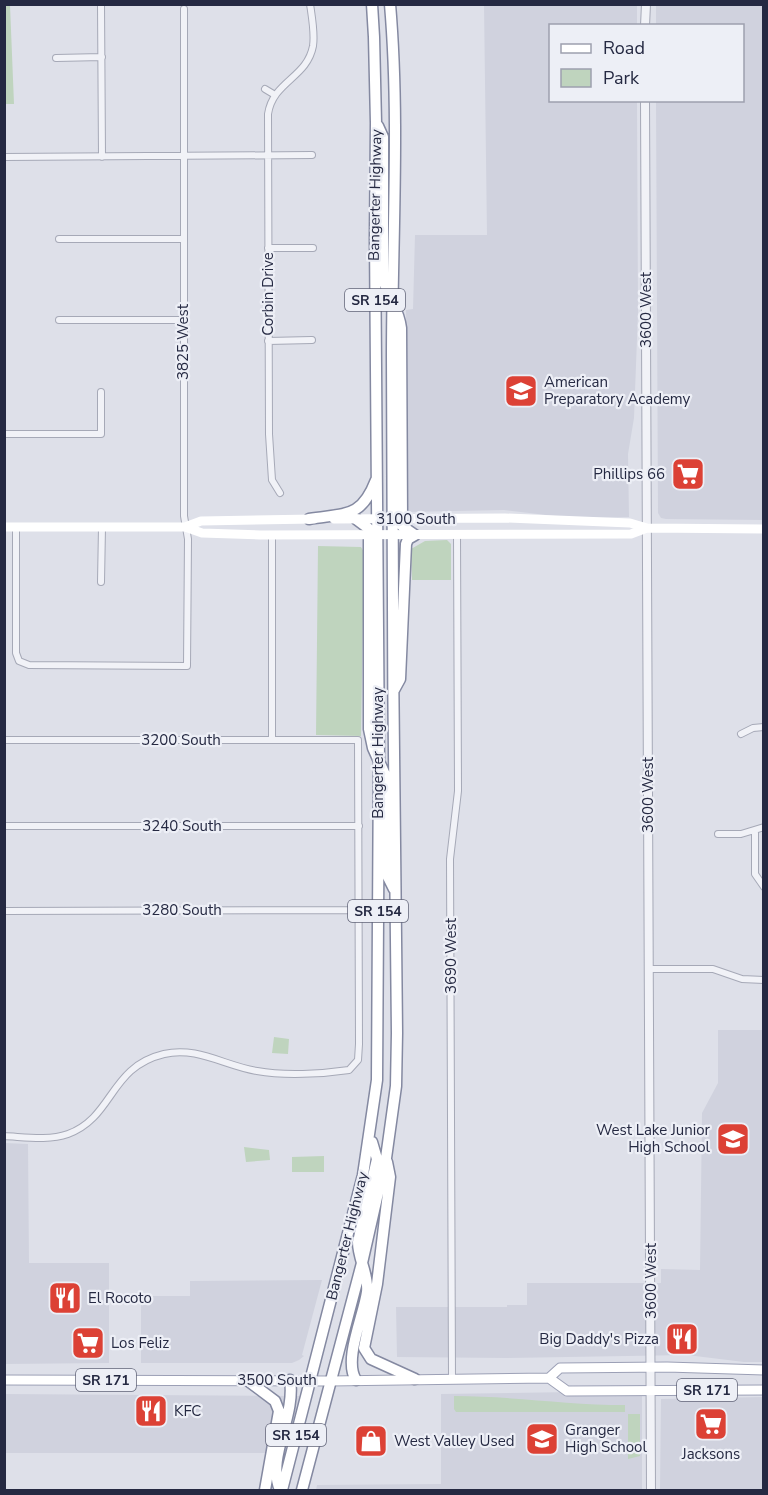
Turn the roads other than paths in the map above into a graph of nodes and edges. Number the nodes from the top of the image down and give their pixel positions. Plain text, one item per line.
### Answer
1 (101, 4) edge
2 (310, 4) edge
3 (372, 4) edge
4 (390, 4) edge
5 (646, 4) edge
6 (184, 9) dead end
7 (645, 24) edge
8 (102, 57) junction
9 (56, 58) dead end
10 (265, 89) dead end
11 (275, 94) junction
12 (645, 102) edge
13 (376, 123) junction
14 (268, 155) junction
15 (312, 155) dead end
16 (184, 156) junction
17 (4, 157) edge
18 (102, 157) junction
19 (183, 238) junction
20 (59, 239) dead end
21 (268, 248) junction
22 (313, 248) dead end
23 (392, 301) junction
24 (59, 320) dead end
25 (183, 320) junction
26 (268, 340) junction
27 (312, 340) dead end
28 (101, 392) dead end
29 (4, 434) edge
30 (378, 477) junction
31 (280, 493) dead end
32 (309, 519) junction
33 (356, 519) junction
34 (378, 519) junction
35 (397, 519) junction
36 (4, 527) edge
37 (16, 527) junction
38 (102, 527) junction
39 (185, 527) junction
40 (647, 528) junction
41 (764, 529) edge
42 (272, 535) junction
43 (374, 535) junction
44 (393, 535) junction
45 (415, 535) junction
46 (457, 535) junction
47 (101, 582) dead end
48 (393, 692) junction
49 (764, 727) edge
50 (741, 734) dead end
51 (4, 740) edge
52 (272, 740) junction
53 (379, 760) junction
54 (4, 826) edge
55 (359, 826) junction
56 (764, 827) edge
57 (755, 831) junction
58 (718, 834) dead end
59 (764, 887) edge
60 (396, 891) junction
61 (359, 910) junction
62 (4, 911) edge
63 (649, 969) junction
64 (764, 980) edge
65 (4, 1136) edge
66 (370, 1136) junction
67 (386, 1158) junction
68 (362, 1263) junction
69 (651, 1367) junction
70 (764, 1370) edge
71 (549, 1378) junction
72 (416, 1379) junction
73 (452, 1379) junction
74 (4, 1380) edge
75 (247, 1380) junction
76 (290, 1380) junction
77 (310, 1380) junction
78 (356, 1380) junction
79 (330, 1381) junction
80 (764, 1390) edge
81 (651, 1392) junction
82 (265, 1491) edge
83 (281, 1491) edge
84 (302, 1491) edge
85 (651, 1491) edge

1 - 8 street
2 - 11 street
3 - 13 highway, Bangerter Highway / SR 154
4 - 23 highway, Bangerter Highway / SR 154
5 - 7 street
6 - 16 street, 3825 West
8 - 9 street
8 - 18 street
10 - 11 street
11 - 14 street, Corbin Drive
12 - 40 street, 3600 West
13 - 23 highway, Bangerter Highway
13 - 30 highway, Bangerter Highway / SR 154
14 - 15 street
14 - 16 street
14 - 21 street, Corbin Drive
16 - 18 street
16 - 19 street, 3825 West
17 - 18 street
19 - 20 street
19 - 25 street, 3825 West
21 - 22 street
21 - 26 street, Corbin Drive
23 - 35 highway, Bangerter Highway
24 - 25 street
25 - 39 street, 3825 West
26 - 27 street
26 - 31 street, Corbin Drive
28 - 29 street
30 - 32 highway
30 - 34 highway, Bangerter Highway / SR 154
32 - 33 main road, 3100 South
32 - 39 main road, 3100 South
33 - 34 main road, 3100 South
33 - 43 highway
34 - 35 main road, 3100 South
34 - 43 highway, Bangerter Highway / SR 154
35 - 40 main road, 3100 South
35 - 44 highway, Bangerter Highway / SR 154
35 - 45 highway
36 - 37 main road, 3100 South
37 - 38 main road, 3100 South
37 - 39 street, 3825 West
38 - 39 main road, 3100 South
38 - 47 street
39 - 42 main road, 3100 South
40 - 41 main road, 3100 South
40 - 46 main road, 3100 South
40 - 63 street, 3600 West
42 - 43 main road, 3100 South
42 - 52 street
43 - 44 main road, 3100 South
43 - 53 highway, Bangerter Highway / SR 154
44 - 45 main road, 3100 South
44 - 48 highway, Bangerter Highway / SR 154
45 - 46 main road, 3100 South
45 - 48 highway
46 - 73 street, 3690 West
48 - 60 highway, Bangerter Highway / SR 154
49 - 50 street
51 - 52 street, 3200 South
52 - 55 street, 3200 South
53 - 60 highway
53 - 66 highway, Bangerter Highway / SR 154
54 - 55 street, 3240 South
55 - 61 street
56 - 57 street
57 - 58 street
57 - 59 street
60 - 67 highway, Bangerter Highway / SR 154
61 - 62 street, 3280 South
61 - 65 street
63 - 64 street
63 - 69 street, 3600 West
66 - 68 highway
66 - 77 highway, Bangerter Highway / SR 154
67 - 68 highway, Bangerter Highway / SR 154
67 - 72 highway
68 - 78 highway
68 - 79 highway, Bangerter Highway / SR 154
69 - 70 main road, 3500 South / SR 171
69 - 71 main road, 3500 South / SR 171
69 - 81 street, 3600 West
71 - 73 main road, 3500 South / SR 171
71 - 81 main road, 3500 South / SR 171
72 - 73 main road, 3500 South / SR 171
72 - 78 main road, 3500 South / SR 171
74 - 75 main road, 3500 South / SR 171
75 - 76 main road, 3500 South / SR 171
75 - 82 highway
76 - 77 main road, 3500 South / SR 171
76 - 83 highway
77 - 79 main road, 3500 South / SR 171
77 - 83 highway, Bangerter Highway / SR 154
78 - 79 main road, 3500 South / SR 171
79 - 84 highway, Bangerter Highway / SR 154
80 - 81 main road, 3500 South / SR 171
81 - 85 street, 3600 West

